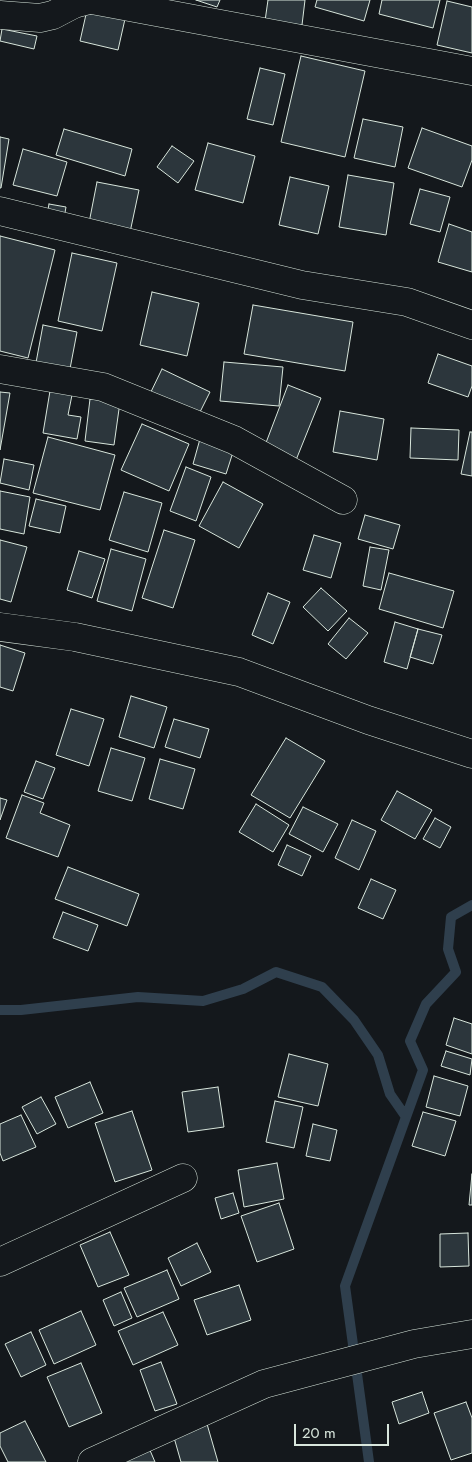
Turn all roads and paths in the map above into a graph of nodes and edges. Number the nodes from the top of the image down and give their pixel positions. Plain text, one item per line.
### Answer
1 (90, 0) edge
2 (0, 15) edge
3 (472, 71) edge
4 (0, 211) edge
5 (472, 325) edge
6 (0, 369) edge
7 (343, 500) dead end
8 (0, 627) edge
9 (472, 754) edge
10 (183, 1178) dead end
11 (0, 1262) edge
12 (472, 1334) edge
13 (92, 1462) edge

1 - 2 street
1 - 3 street
4 - 5 street
6 - 7 street
8 - 9 street
10 - 11 street
12 - 13 street

